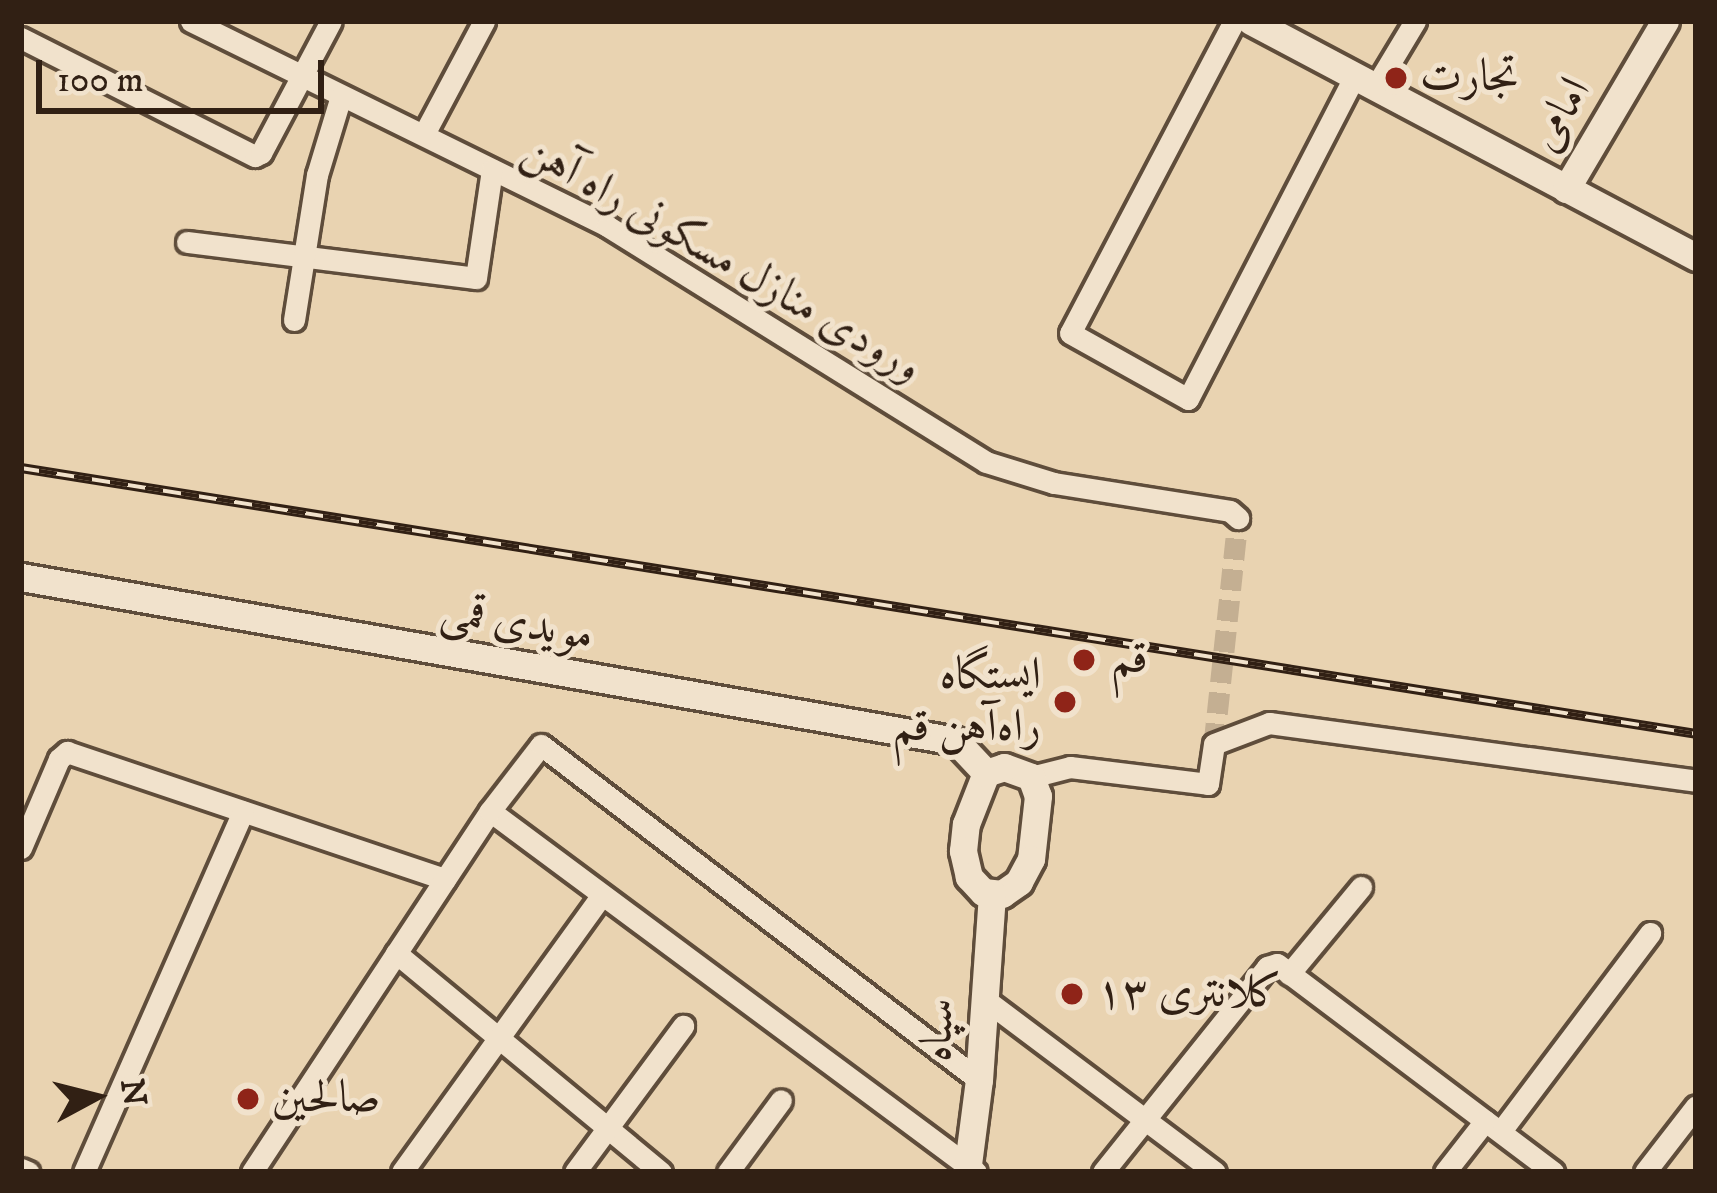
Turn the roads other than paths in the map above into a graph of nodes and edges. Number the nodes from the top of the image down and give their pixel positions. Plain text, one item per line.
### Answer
1 (191, 21) edge
2 (332, 21) edge
3 (484, 21) edge
4 (1234, 21) edge
5 (1251, 21) edge
6 (1415, 21) edge
7 (1665, 21) edge
8 (21, 38) edge
9 (302, 76) junction
10 (1366, 81) junction
11 (341, 96) junction
12 (424, 134) junction
13 (492, 170) junction
14 (1566, 189) junction
15 (187, 242) dead end
16 (1695, 254) edge
17 (305, 257) junction
18 (294, 320) dead end
19 (1234, 514) dead end
20 (21, 577) edge
21 (986, 773) junction
22 (1031, 777) junction
23 (1696, 781) edge
24 (490, 811) junction
25 (243, 812) junction
26 (21, 848) edge
27 (446, 879) junction
28 (1361, 887) dead end
29 (992, 893) junction
30 (600, 896) junction
31 (1650, 933) dead end
32 (396, 953) junction
33 (1289, 974) junction
34 (982, 998) junction
35 (683, 1026) dead end
36 (500, 1035) junction
37 (980, 1080) junction
38 (781, 1100) dead end
39 (1696, 1106) edge
40 (1148, 1120) junction
41 (1493, 1126) junction
42 (609, 1129) junction
43 (971, 1169) edge
44 (84, 1172) edge
45 (252, 1172) edge
46 (402, 1172) edge
47 (575, 1172) edge
48 (661, 1172) edge
49 (728, 1172) edge
50 (1103, 1172) edge
51 (1215, 1172) edge
52 (1444, 1172) edge
53 (1553, 1172) edge
54 (1645, 1172) edge

1 - 9 street, ورودی منازل مسکونی راه آهن
2 - 9 street
3 - 12 street
4 - 10 street
5 - 10 street
6 - 10 street
7 - 14 street, امامی
8 - 9 street
9 - 11 street, ورودی منازل مسکونی راه آهن
10 - 14 street
11 - 12 street, ورودی منازل مسکونی راه آهن
11 - 17 street
12 - 13 street, ورودی منازل مسکونی راه آهن
13 - 17 street
13 - 19 street, ورودی منازل مسکونی راه آهن
14 - 16 street
15 - 17 street
17 - 18 street
20 - 21 street, مویدی قمی
21 - 22 street
21 - 29 street
22 - 23 street
22 - 29 street
24 - 27 street
24 - 30 street
24 - 37 street
25 - 26 street
25 - 27 street
25 - 44 street
27 - 32 street
28 - 33 street
29 - 34 street, سپاه
30 - 36 street
30 - 43 street
31 - 41 street
32 - 36 street
32 - 45 street
33 - 40 street
33 - 41 street
34 - 37 street, سپاه
34 - 40 street
35 - 42 street
36 - 42 street
36 - 46 street
37 - 43 street, سپاه
38 - 49 street
39 - 54 street
40 - 50 street
40 - 51 street
41 - 52 street
41 - 53 street
42 - 47 street
42 - 48 street

